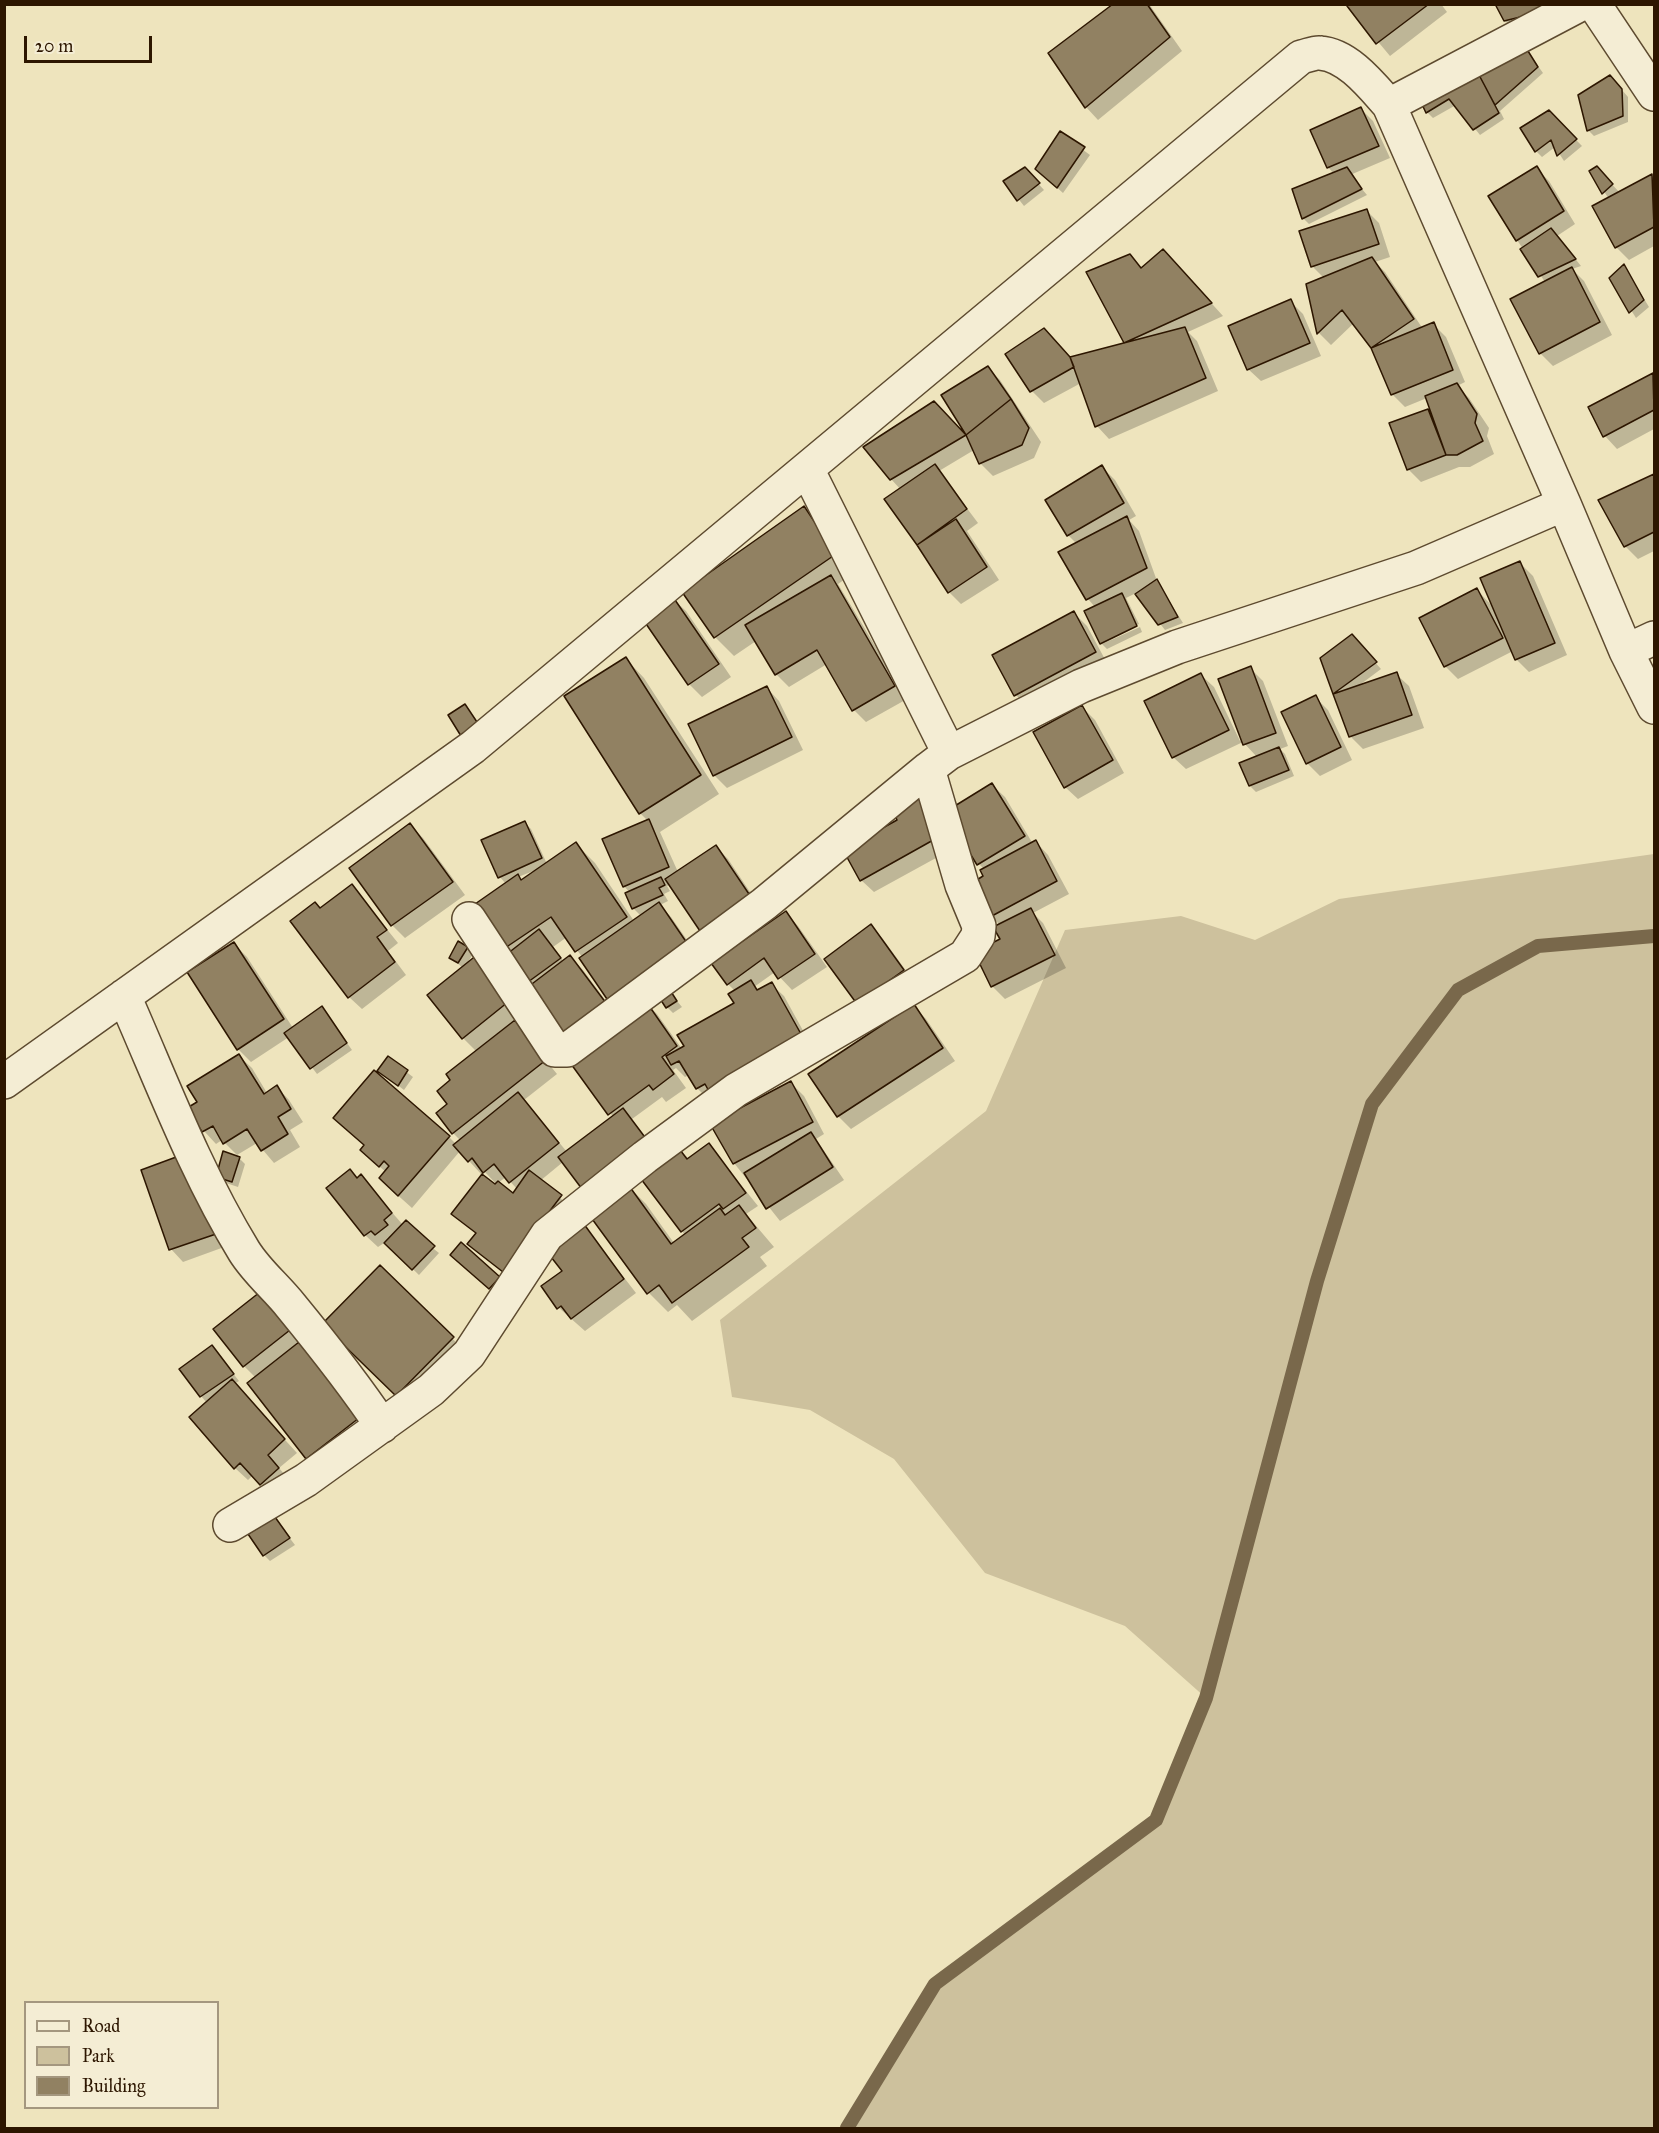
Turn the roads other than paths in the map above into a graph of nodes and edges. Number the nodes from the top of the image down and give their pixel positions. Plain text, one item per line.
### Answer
1 (1581, 4) edge
2 (1594, 4) edge
3 (1654, 94) edge
4 (1389, 105) junction
5 (807, 470) junction
6 (1564, 504) junction
7 (1640, 644) edge
8 (1654, 707) edge
9 (938, 761) junction
10 (469, 919) dead end
11 (124, 996) junction
12 (4, 1082) edge
13 (382, 1426) junction
14 (230, 1525) dead end

1 - 4 street
2 - 3 street
4 - 5 street
4 - 6 street
5 - 9 street
5 - 11 street
6 - 7 street
6 - 9 street
7 - 8 street
9 - 10 street
9 - 13 street
11 - 12 street
11 - 13 street
13 - 14 street

